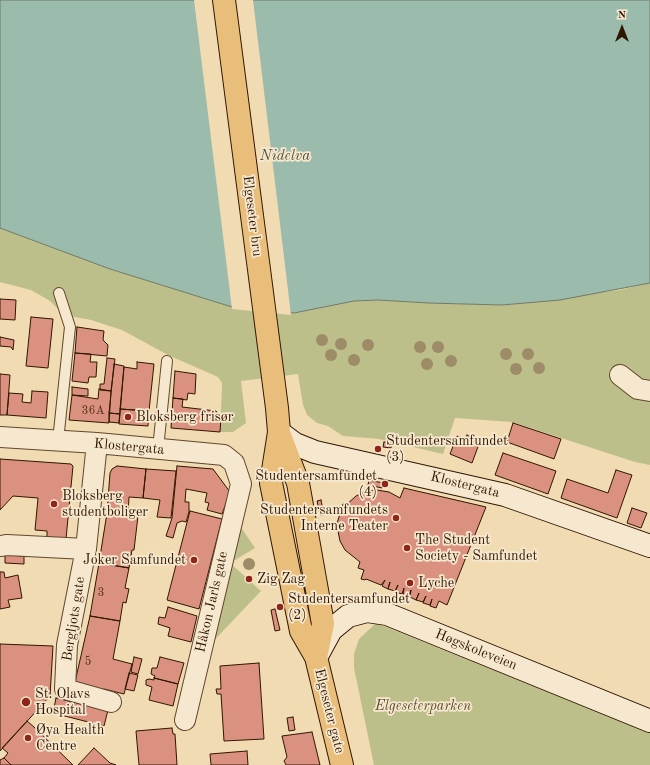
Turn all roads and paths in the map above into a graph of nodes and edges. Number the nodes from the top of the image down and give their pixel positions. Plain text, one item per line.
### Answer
1 (224, 0) edge
2 (59, 293) dead end
3 (166, 361) dead end
4 (620, 375) dead end
5 (650, 391) edge
6 (279, 432) junction
7 (0, 437) edge
8 (58, 441) junction
9 (96, 443) junction
10 (158, 449) junction
11 (241, 484) joint
12 (0, 546) edge
13 (650, 546) edge
14 (86, 549) junction
15 (316, 657) junction
16 (111, 702) dead end
17 (185, 720) dead end
18 (650, 722) edge
19 (342, 765) edge

1 - 6 main road, Elgeseter bru
2 - 8 lane
3 - 10 lane
4 - 5 street
6 - 13 main road, Klostergata
6 - 15 main road, Elgeseter gate
7 - 8 street, Klostergata
8 - 9 street, Klostergata
9 - 10 street, Klostergata
9 - 14 street, Bergljots gate
10 - 11 street, Klostergata
11 - 17 street, Håkon Jarls gate
12 - 14 street
14 - 16 street, Bergljots gate
15 - 18 main road, Høgskoleveien
15 - 19 main road, Elgeseter gate

